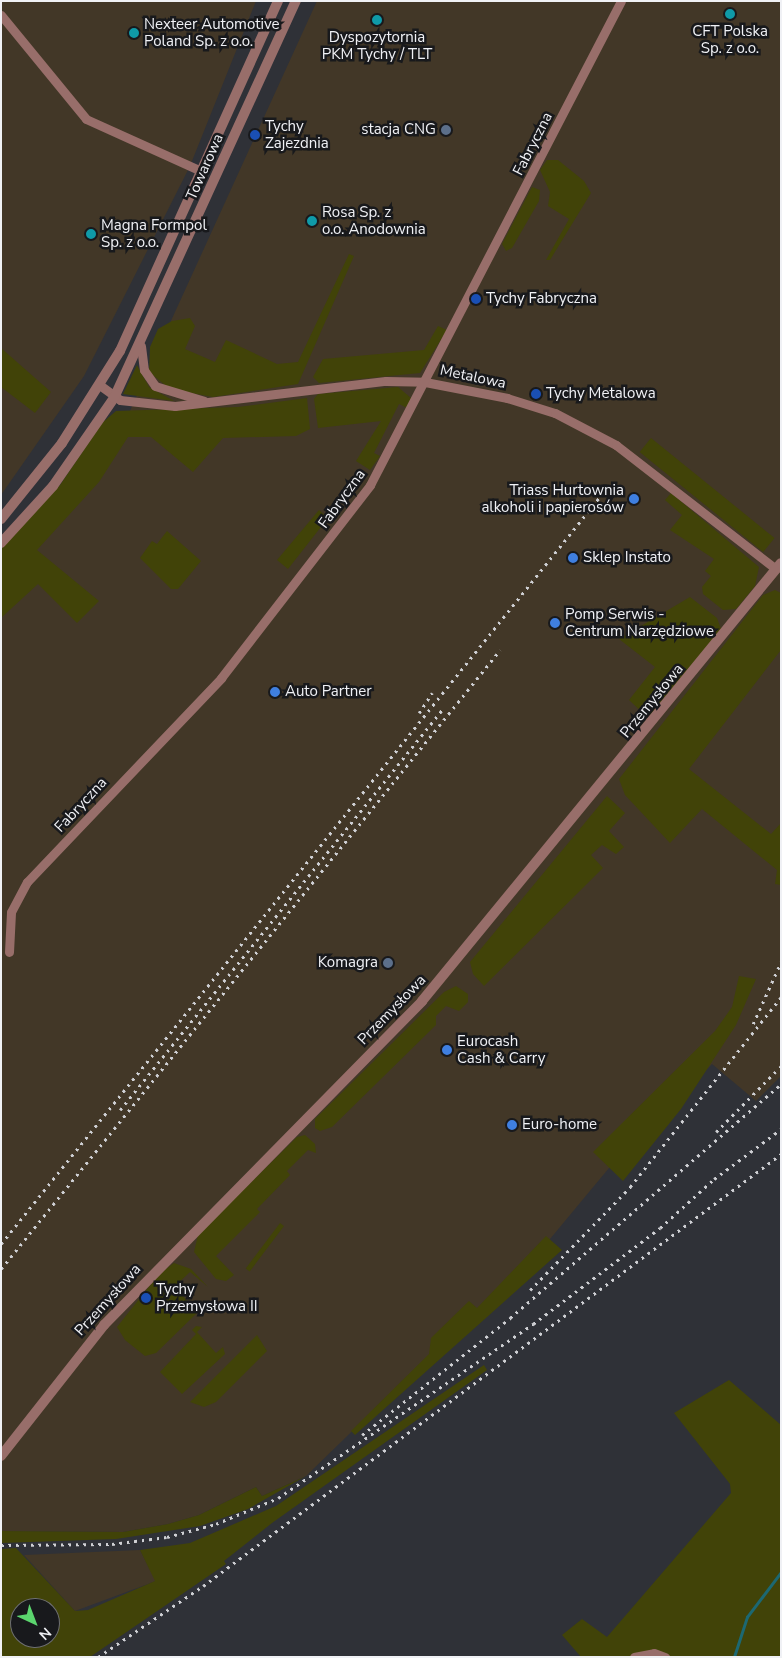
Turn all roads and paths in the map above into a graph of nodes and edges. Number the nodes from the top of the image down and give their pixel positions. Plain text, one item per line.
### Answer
1 (278, 1) edge
2 (296, 1) edge
3 (621, 1) edge
4 (1, 15) edge
5 (267, 27) junction
6 (281, 34) junction
7 (201, 171) junction
8 (141, 346) junction
9 (425, 382) junction
10 (101, 386) junction
11 (114, 398) junction
12 (209, 402) junction
13 (1, 519) edge
14 (1, 543) edge
15 (778, 566) edge
16 (9, 952) dead end
17 (1, 1456) edge
18 (634, 1657) edge
19 (665, 1657) edge

1 - 5 street, Towarowa
2 - 6 street, Towarowa
3 - 9 street, Fabryczna
4 - 7 street
5 - 6 street
5 - 7 street, Towarowa
6 - 8 street, Towarowa
7 - 10 street, Towarowa
8 - 11 street, Towarowa
8 - 12 street
9 - 12 street, Metalowa
9 - 15 street, Metalowa
9 - 16 street, Fabryczna
10 - 11 street
10 - 13 street, Towarowa
11 - 12 street, Metalowa
11 - 14 street, Towarowa
15 - 17 street, Przemysłowa
18 - 19 street

